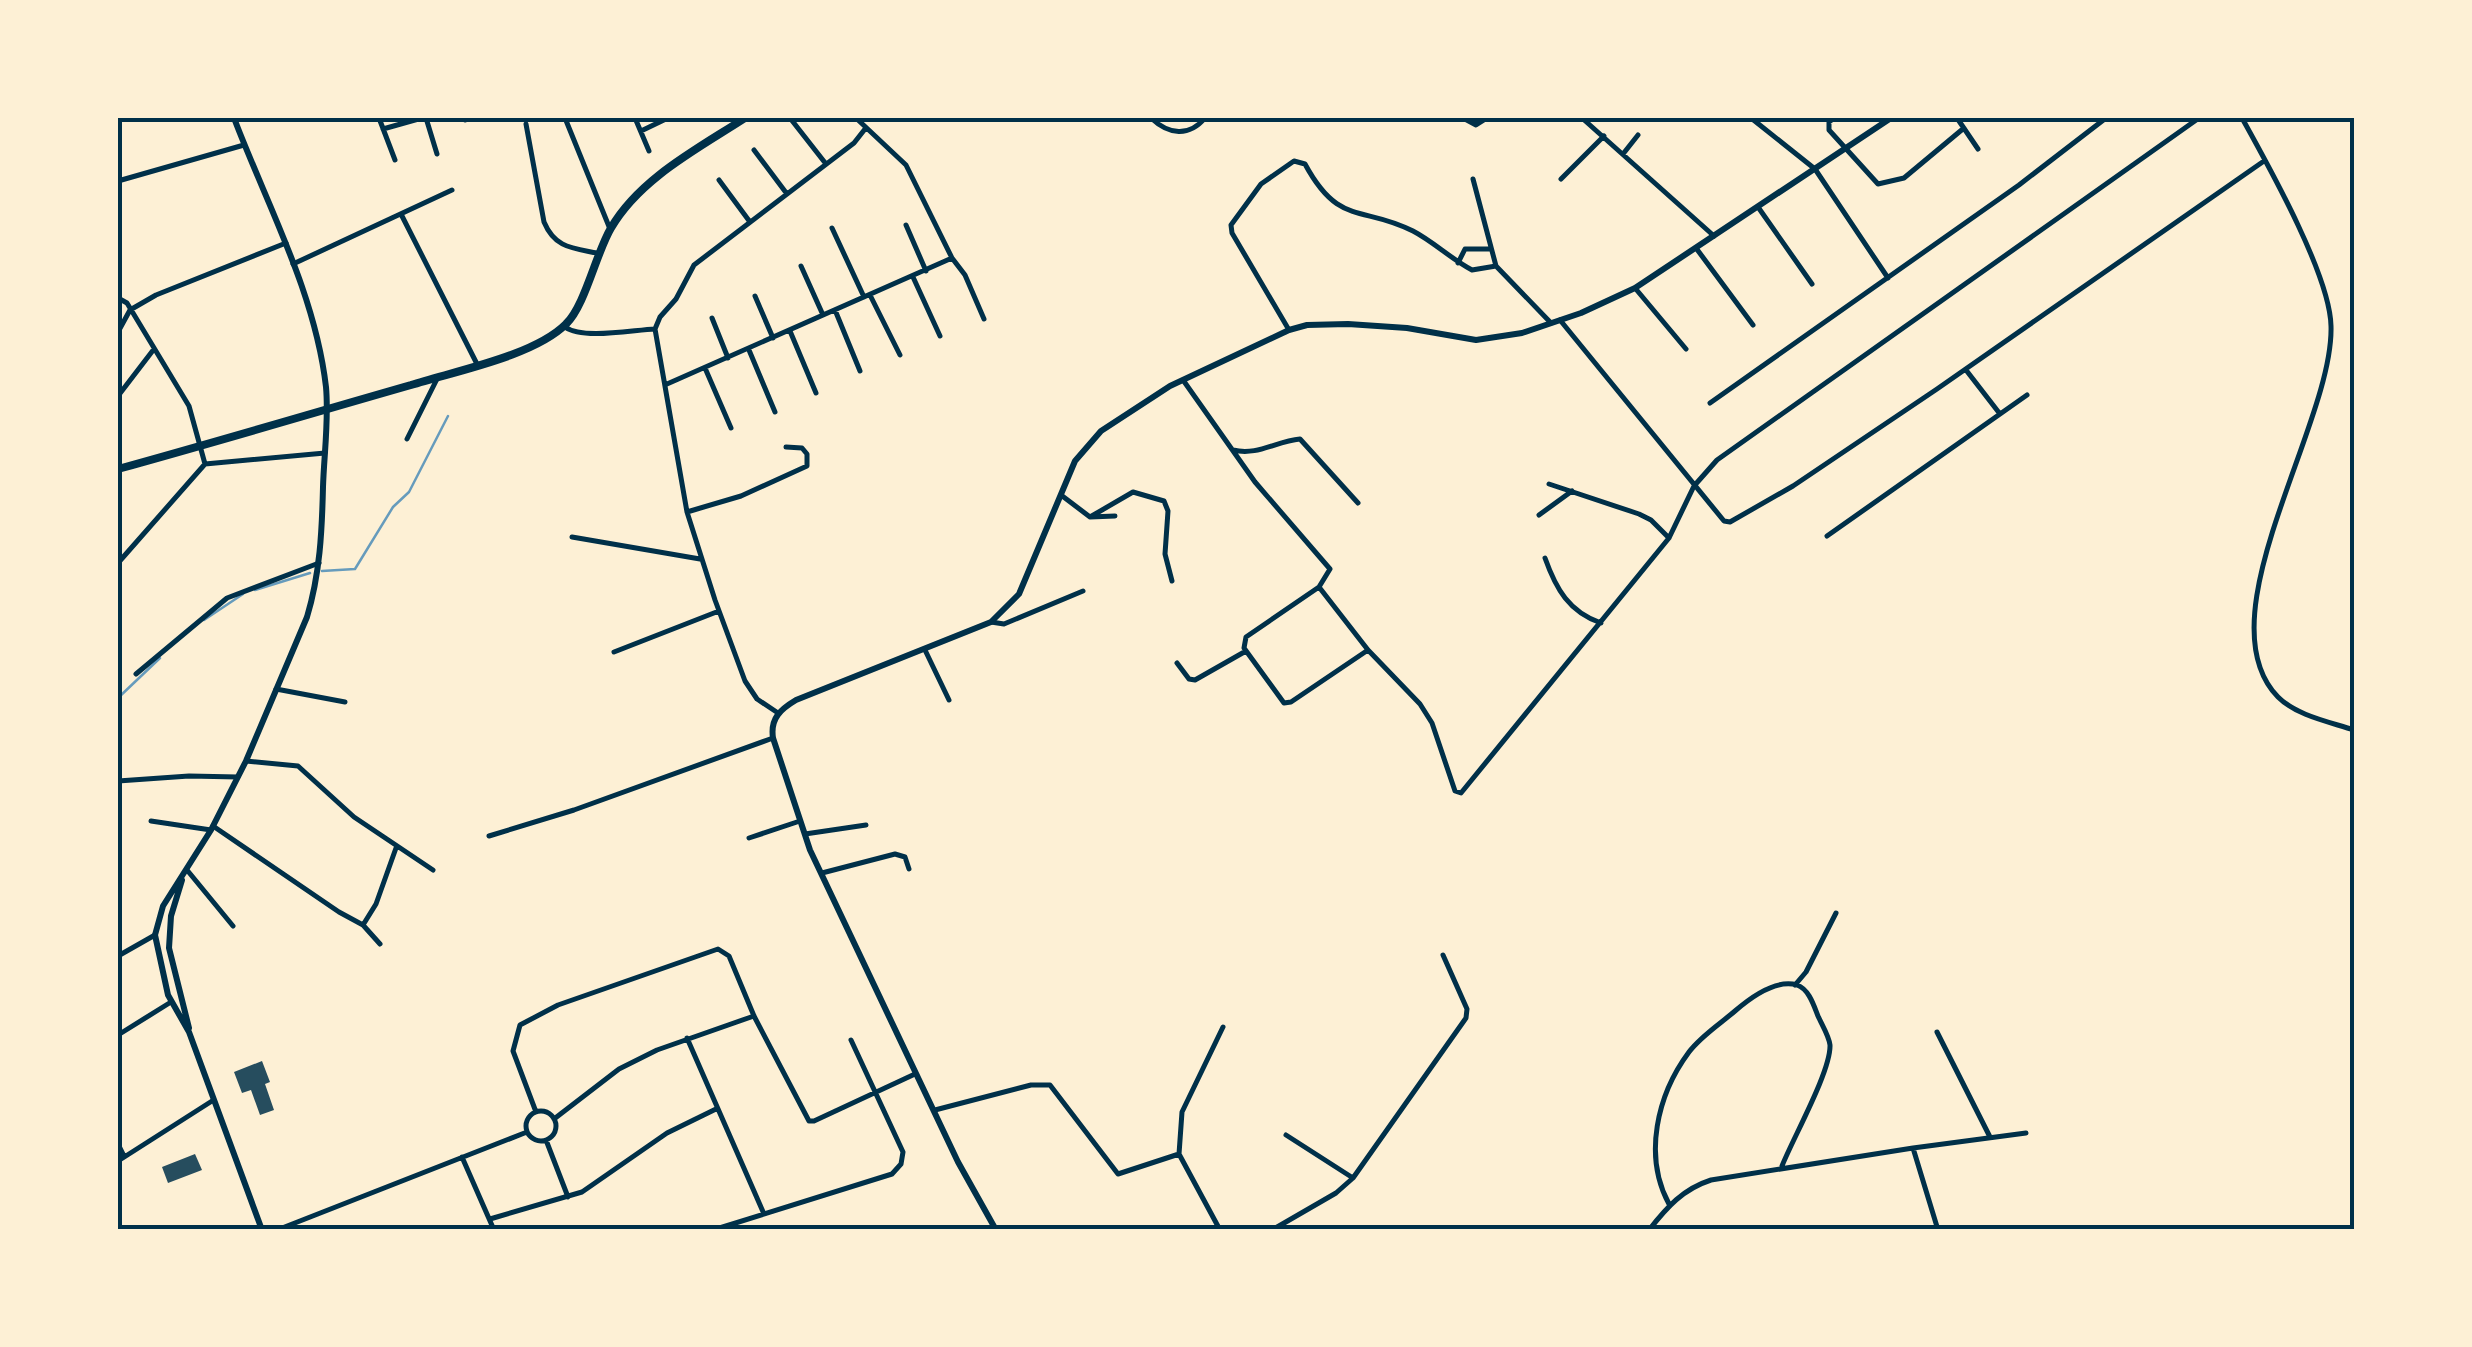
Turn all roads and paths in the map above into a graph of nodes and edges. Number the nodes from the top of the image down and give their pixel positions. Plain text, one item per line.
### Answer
1 (234, 118) edge
2 (379, 118) edge
3 (424, 118) edge
4 (565, 118) edge
5 (635, 118) edge
6 (668, 118) edge
7 (746, 118) edge
8 (790, 118) edge
9 (856, 118) edge
10 (1150, 118) edge
11 (1205, 118) edge
12 (1463, 118) edge
13 (1487, 118) edge
14 (1582, 118) edge
15 (1750, 118) edge
16 (1834, 118) edge
17 (1891, 118) edge
18 (1956, 118) edge
19 (2106, 118) edge
20 (2199, 118) edge
21 (2242, 118) edge
22 (526, 124) dead end
23 (1964, 128) junction
24 (383, 129) junction
25 (865, 129) junction
26 (641, 131) junction
27 (1638, 135) dead end
28 (1604, 136) junction
29 (244, 146) junction
30 (1848, 149) junction
31 (1978, 149) dead end
32 (649, 150) dead end
33 (754, 150) dead end
34 (437, 154) dead end
35 (1623, 154) junction
36 (395, 160) dead end
37 (2264, 161) junction
38 (826, 164) junction
39 (1815, 169) junction
40 (1473, 179) dead end
41 (1561, 179) dead end
42 (118, 180) edge
43 (719, 180) dead end
44 (452, 190) dead end
45 (787, 194) junction
46 (1758, 207) junction
47 (402, 216) junction
48 (750, 222) junction
49 (906, 225) dead end
50 (832, 228) dead end
51 (610, 229) junction
52 (1714, 236) junction
53 (286, 243) junction
54 (1696, 248) junction
55 (1490, 250) junction
56 (597, 253) junction
57 (952, 258) junction
58 (1458, 263) junction
59 (293, 264) junction
60 (801, 266) dead end
61 (1496, 266) junction
62 (926, 270) junction
63 (914, 277) junction
64 (1888, 278) junction
65 (1812, 284) dead end
66 (1635, 288) junction
67 (754, 296) dead end
68 (867, 296) junction
69 (118, 298) edge
70 (130, 310) junction
71 (836, 310) junction
72 (823, 315) junction
73 (712, 318) dead end
74 (984, 320) dead end
75 (1556, 321) junction
76 (564, 326) junction
77 (1753, 326) dead end
78 (655, 328) junction
79 (1289, 330) junction
80 (790, 331) junction
81 (118, 332) edge
82 (940, 336) dead end
83 (773, 338) junction
84 (154, 349) junction
85 (749, 350) junction
86 (1686, 350) dead end
87 (900, 354) dead end
88 (728, 358) junction
89 (477, 364) junction
90 (705, 368) junction
91 (1966, 370) junction
92 (860, 371) dead end
93 (438, 376) junction
94 (1183, 380) junction
95 (666, 384) junction
96 (816, 393) dead end
97 (2027, 395) dead end
98 (118, 396) edge
99 (1710, 403) dead end
100 (327, 409) junction
101 (774, 412) dead end
102 (2000, 414) junction
103 (731, 428) dead end
104 (407, 440) dead end
105 (202, 446) junction
106 (786, 447) dead end
107 (1230, 449) junction
108 (324, 453) junction
109 (205, 464) junction
110 (118, 469) edge
111 (1549, 484) dead end
112 (1694, 486) junction
113 (1572, 491) junction
114 (1060, 494) junction
115 (1358, 504) dead end
116 (687, 512) junction
117 (1116, 516) dead end
118 (1539, 516) dead end
119 (1090, 517) junction
120 (572, 536) dead end
121 (1827, 536) dead end
122 (1669, 538) junction
123 (1545, 558) dead end
124 (700, 559) junction
125 (118, 563) edge
126 (318, 563) junction
127 (1172, 581) dead end
128 (1319, 586) junction
129 (1083, 590) dead end
130 (719, 611) junction
131 (991, 622) junction
132 (1602, 623) junction
133 (926, 650) junction
134 (1368, 650) junction
135 (1246, 651) junction
136 (614, 652) dead end
137 (1177, 663) dead end
138 (136, 674) dead end
139 (276, 689) junction
140 (949, 700) dead end
141 (345, 702) dead end
142 (778, 713) junction
143 (2354, 730) edge
144 (773, 738) junction
145 (246, 761) junction
146 (238, 777) junction
147 (118, 782) edge
148 (151, 821) dead end
149 (800, 821) junction
150 (866, 824) dead end
151 (212, 828) junction
152 (804, 834) junction
153 (489, 836) dead end
154 (750, 838) dead end
155 (396, 848) junction
156 (909, 869) dead end
157 (187, 870) junction
158 (433, 870) dead end
159 (822, 873) junction
160 (182, 879) junction
161 (1836, 914) dead end
162 (363, 924) junction
163 (234, 926) dead end
164 (155, 936) junction
165 (380, 944) dead end
166 (1443, 955) dead end
167 (118, 956) edge
168 (1795, 984) junction
169 (170, 1002) junction
170 (754, 1016) junction
171 (1222, 1027) dead end
172 (189, 1032) junction
173 (1937, 1032) dead end
174 (118, 1035) edge
175 (687, 1038) junction
176 (851, 1040) dead end
177 (918, 1073) junction
178 (875, 1093) junction
179 (212, 1101) junction
180 (716, 1109) junction
181 (935, 1110) junction
182 (536, 1112) junction
183 (554, 1119) junction
184 (527, 1132) junction
185 (2026, 1132) dead end
186 (1286, 1135) dead end
187 (1990, 1137) junction
188 (546, 1140) junction
189 (118, 1144) edge
190 (1913, 1148) junction
191 (1178, 1154) junction
192 (124, 1156) junction
193 (462, 1157) junction
194 (118, 1161) edge
195 (1782, 1166) junction
196 (1353, 1178) junction
197 (568, 1197) junction
198 (1669, 1204) junction
199 (764, 1214) junction
200 (490, 1220) junction
201 (262, 1230) edge
202 (278, 1230) edge
203 (494, 1230) edge
204 (713, 1230) edge
205 (996, 1230) edge
206 (1220, 1230) edge
207 (1272, 1230) edge
208 (1649, 1230) edge
209 (1938, 1230) edge

1 - 29 street
2 - 24 street
3 - 24 street
3 - 34 street
4 - 51 street
5 - 26 street
6 - 26 street
7 - 51 main road
8 - 38 street
9 - 25 street
10 - 11 street
12 - 13 street
14 - 28 street
15 - 39 street
16 - 30 street
17 - 30 street
18 - 23 street
19 - 64 street
20 - 112 street
21 - 37 street
22 - 56 street
23 - 30 street
23 - 31 street
24 - 36 street
25 - 38 street
25 - 57 street
26 - 32 street
27 - 35 street
28 - 35 street
28 - 41 street
29 - 42 street
29 - 53 street
30 - 39 street
33 - 45 street
35 - 52 street
37 - 91 street
37 - 143 street
38 - 45 street
39 - 46 street
39 - 64 street
40 - 55 street
43 - 48 street
44 - 47 street
45 - 48 street
46 - 52 street
46 - 65 street
47 - 59 street
47 - 89 street
48 - 78 street
49 - 62 street
50 - 68 street
51 - 56 main road
52 - 54 street
53 - 59 street
53 - 70 street
54 - 66 street
54 - 77 street
55 - 58 street
55 - 61 street
56 - 76 main road
57 - 62 street
57 - 74 street
58 - 61 street
58 - 79 street
59 - 100 street
60 - 72 street
61 - 75 street
62 - 63 street
63 - 68 street
63 - 82 street
64 - 99 street
66 - 75 street
66 - 86 street
67 - 83 street
68 - 71 street
68 - 87 street
69 - 70 street
70 - 81 street
70 - 84 street
71 - 72 street
71 - 92 street
72 - 80 street
73 - 88 street
75 - 79 street
75 - 112 street
76 - 78 street
76 - 89 main road
78 - 95 street
79 - 94 street
80 - 83 street
80 - 96 street
83 - 85 street
84 - 98 street
84 - 105 street
85 - 88 street
85 - 101 street
88 - 90 street
89 - 93 main road
90 - 95 street
90 - 103 street
91 - 102 street
91 - 112 street
93 - 100 main road
93 - 104 street
94 - 107 street
94 - 114 street
95 - 116 street
97 - 102 street
100 - 105 main road
100 - 108 street
102 - 121 street
105 - 109 street
105 - 110 main road
106 - 116 street
107 - 115 street
107 - 128 street
108 - 109 street
108 - 126 street
109 - 125 street
111 - 113 street
112 - 122 street
113 - 118 street
113 - 122 street
114 - 119 street
114 - 131 street
116 - 124 street
117 - 119 street
119 - 127 street
120 - 124 street
122 - 132 street
123 - 132 street
124 - 130 street
126 - 138 street
126 - 139 street
128 - 134 street
128 - 135 street
129 - 131 street
130 - 136 street
130 - 142 street
131 - 133 street
132 - 134 street
133 - 140 street
133 - 142 street
134 - 135 street
135 - 137 street
139 - 141 street
139 - 145 street
142 - 144 street
144 - 149 street
144 - 153 street
145 - 146 street
145 - 155 street
146 - 147 street
146 - 151 street
148 - 151 street
149 - 152 street
149 - 154 street
150 - 152 street
151 - 157 street
151 - 162 street
152 - 159 street
155 - 158 street
155 - 162 street
156 - 159 street
157 - 160 street
157 - 163 street
159 - 177 street
160 - 164 street
160 - 172 street
161 - 168 street
162 - 165 street
164 - 167 street
164 - 169 street
166 - 196 street
168 - 195 street
168 - 198 street
169 - 172 street
169 - 174 street
170 - 175 street
170 - 178 street
170 - 182 street
171 - 191 street
172 - 179 street
173 - 187 street
175 - 180 street
175 - 183 street
176 - 178 street
177 - 178 street
177 - 181 street
178 - 199 street
179 - 192 street
179 - 201 street
180 - 197 street
180 - 199 street
181 - 191 street
181 - 205 street
182 - 183 street
182 - 184 street
183 - 188 street
184 - 188 street
184 - 193 street
185 - 187 street
186 - 196 street
187 - 190 street
188 - 197 street
189 - 192 street
190 - 195 street
190 - 209 street
191 - 206 street
192 - 194 street
193 - 200 street
193 - 202 street
195 - 198 street
196 - 207 street
197 - 200 street
198 - 208 street
199 - 204 street
200 - 203 street

